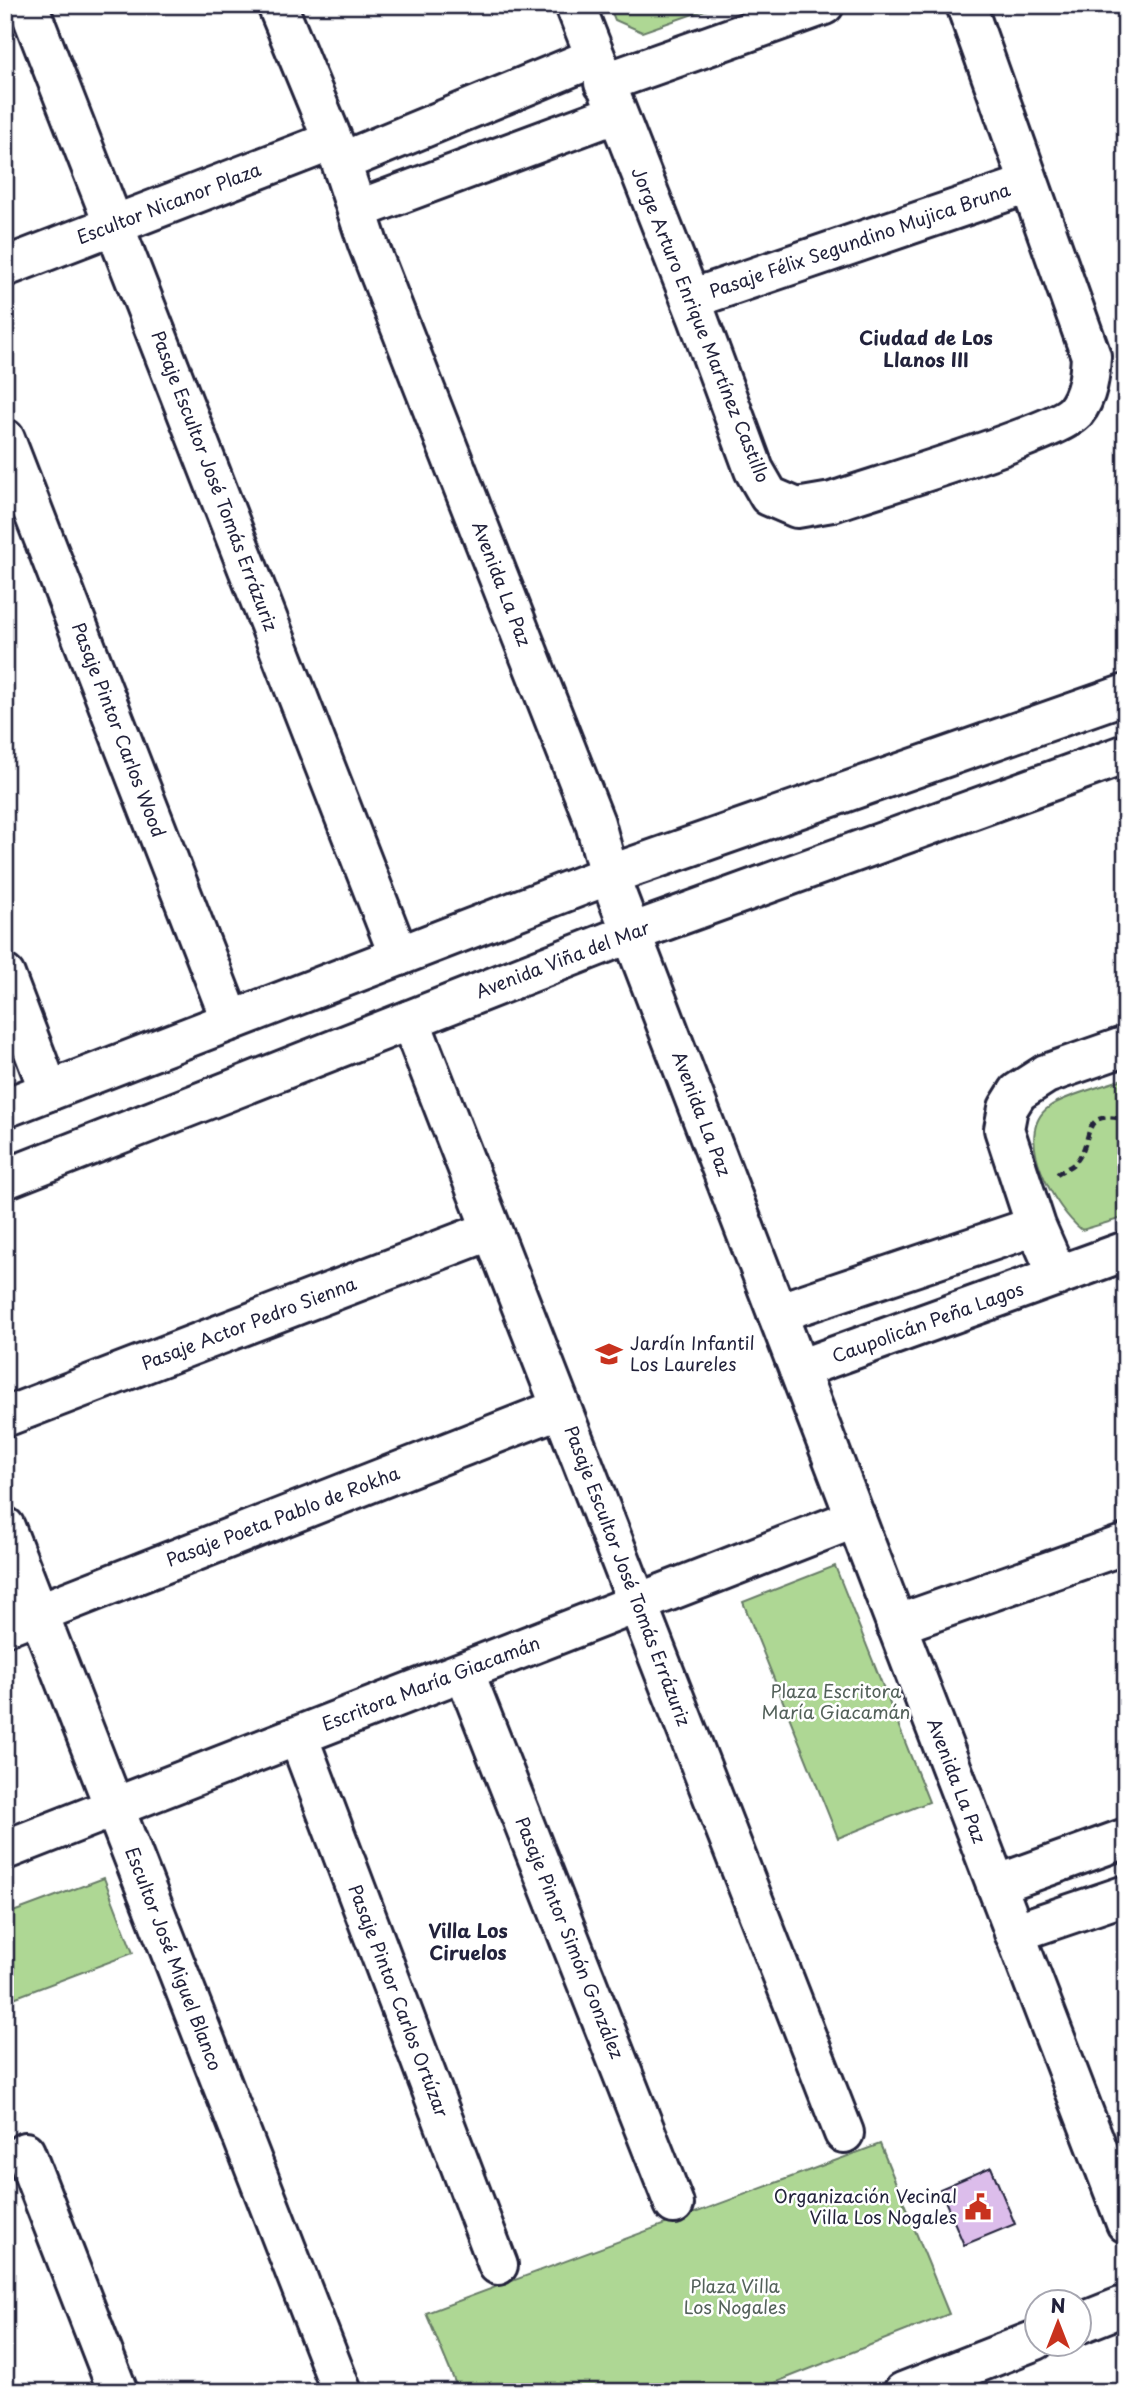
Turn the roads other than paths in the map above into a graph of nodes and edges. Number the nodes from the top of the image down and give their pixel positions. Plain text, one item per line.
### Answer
1 (29, 5) edge
2 (277, 5) edge
3 (575, 5) edge
4 (824, 5) edge
5 (966, 5) edge
6 (604, 85) junction
7 (337, 151) junction
8 (1029, 184) junction
9 (357, 210) junction
10 (114, 226) junction
11 (5, 267) edge
12 (691, 299) junction
13 (5, 439) edge
14 (1126, 694) edge
15 (1126, 754) edge
16 (609, 875) junction
17 (631, 933) junction
18 (399, 956) junction
19 (5, 975) edge
20 (410, 1020) junction
21 (231, 1021) junction
22 (1126, 1046) edge
23 (49, 1091) junction
24 (5, 1108) edge
25 (5, 1179) edge
26 (1031, 1209) junction
27 (492, 1230) junction
28 (1126, 1251) edge
29 (1058, 1276) junction
30 (777, 1312) junction
31 (799, 1369) junction
32 (561, 1408) junction
33 (5, 1417) edge
34 (856, 1518) junction
35 (5, 1527) edge
36 (1126, 1544) edge
37 (638, 1603) junction
38 (22, 1620) edge
39 (896, 1625) junction
40 (464, 1671) junction
41 (298, 1736) junction
42 (115, 1807) junction
43 (1126, 1838) edge
44 (5, 1850) edge
45 (996, 1885) junction
46 (1126, 1895) edge
47 (1014, 1933) junction
48 (844, 2133) dead end
49 (25, 2152) dead end
50 (674, 2204) dead end
51 (1126, 2223) edge
52 (498, 2265) dead end
53 (1126, 2305) edge
54 (1092, 2318) edge
55 (1023, 2345) edge
56 (118, 2392) edge
57 (342, 2392) edge
58 (903, 2392) edge

1 - 10 street, Pasaje Escultor José Tomás Errázuriz
2 - 7 street, Avenida La Paz
3 - 6 street, Jorge Arturo Enrique Martínez Castillo
4 - 6 street
5 - 8 street, Jorge Arturo Enrique Martínez Castillo
6 - 7 street
6 - 9 street
6 - 12 street, Jorge Arturo Enrique Martínez Castillo
7 - 9 street, Avenida La Paz
7 - 10 street, Escultor Nicanor Plaza
8 - 12 street, Pasaje Félix Segundino Mujica Bruna
8 - 12 street, Jorge Arturo Enrique Martínez Castillo
9 - 16 street, Avenida La Paz
10 - 11 street, Escultor Nicanor Plaza
10 - 18 street, Pasaje Escultor José Tomás Errázuriz
13 - 21 street, Pasaje Pintor Carlos Wood
14 - 16 street
15 - 17 street, Avenida Viña del Mar
16 - 17 street, Avenida La Paz
16 - 18 street
17 - 20 street, Avenida Viña del Mar
17 - 30 street, Avenida La Paz
18 - 21 street
19 - 23 street
20 - 25 street, Avenida Viña del Mar
20 - 27 street, Pasaje Escultor José Tomás Errázuriz
21 - 23 street
22 - 26 street
23 - 24 street
26 - 29 street
26 - 30 street
27 - 32 street, Pasaje Escultor José Tomás Errázuriz
27 - 33 street, Pasaje Actor Pedro Sienna
28 - 29 street, Caupolicán Peña Lagos
29 - 31 street, Caupolicán Peña Lagos
30 - 31 street, Avenida La Paz
31 - 34 street, Avenida La Paz
32 - 37 street, Pasaje Escultor José Tomás Errázuriz
32 - 38 street, Pasaje Poeta Pablo de Rokha
34 - 37 street, Escritora María Giacamán
34 - 39 street, Avenida La Paz
35 - 38 street, Escultor José Miguel Blanco
36 - 39 street
37 - 40 street, Escritora María Giacamán
37 - 48 street, Pasaje Escultor José Tomás Errázuriz
38 - 42 street, Escultor José Miguel Blanco
39 - 45 street, Avenida La Paz
40 - 41 street, Escritora María Giacamán
40 - 50 street, Pasaje Pintor Simón González
41 - 42 street, Escritora María Giacamán
41 - 52 street, Pasaje Pintor Carlos Ortúzar
42 - 44 street, Escritora María Giacamán
42 - 57 street, Escultor José Miguel Blanco
43 - 45 street
45 - 47 street, Avenida La Paz
46 - 47 street
47 - 51 street, Avenida La Paz
49 - 56 street
53 - 54 street
55 - 58 street

